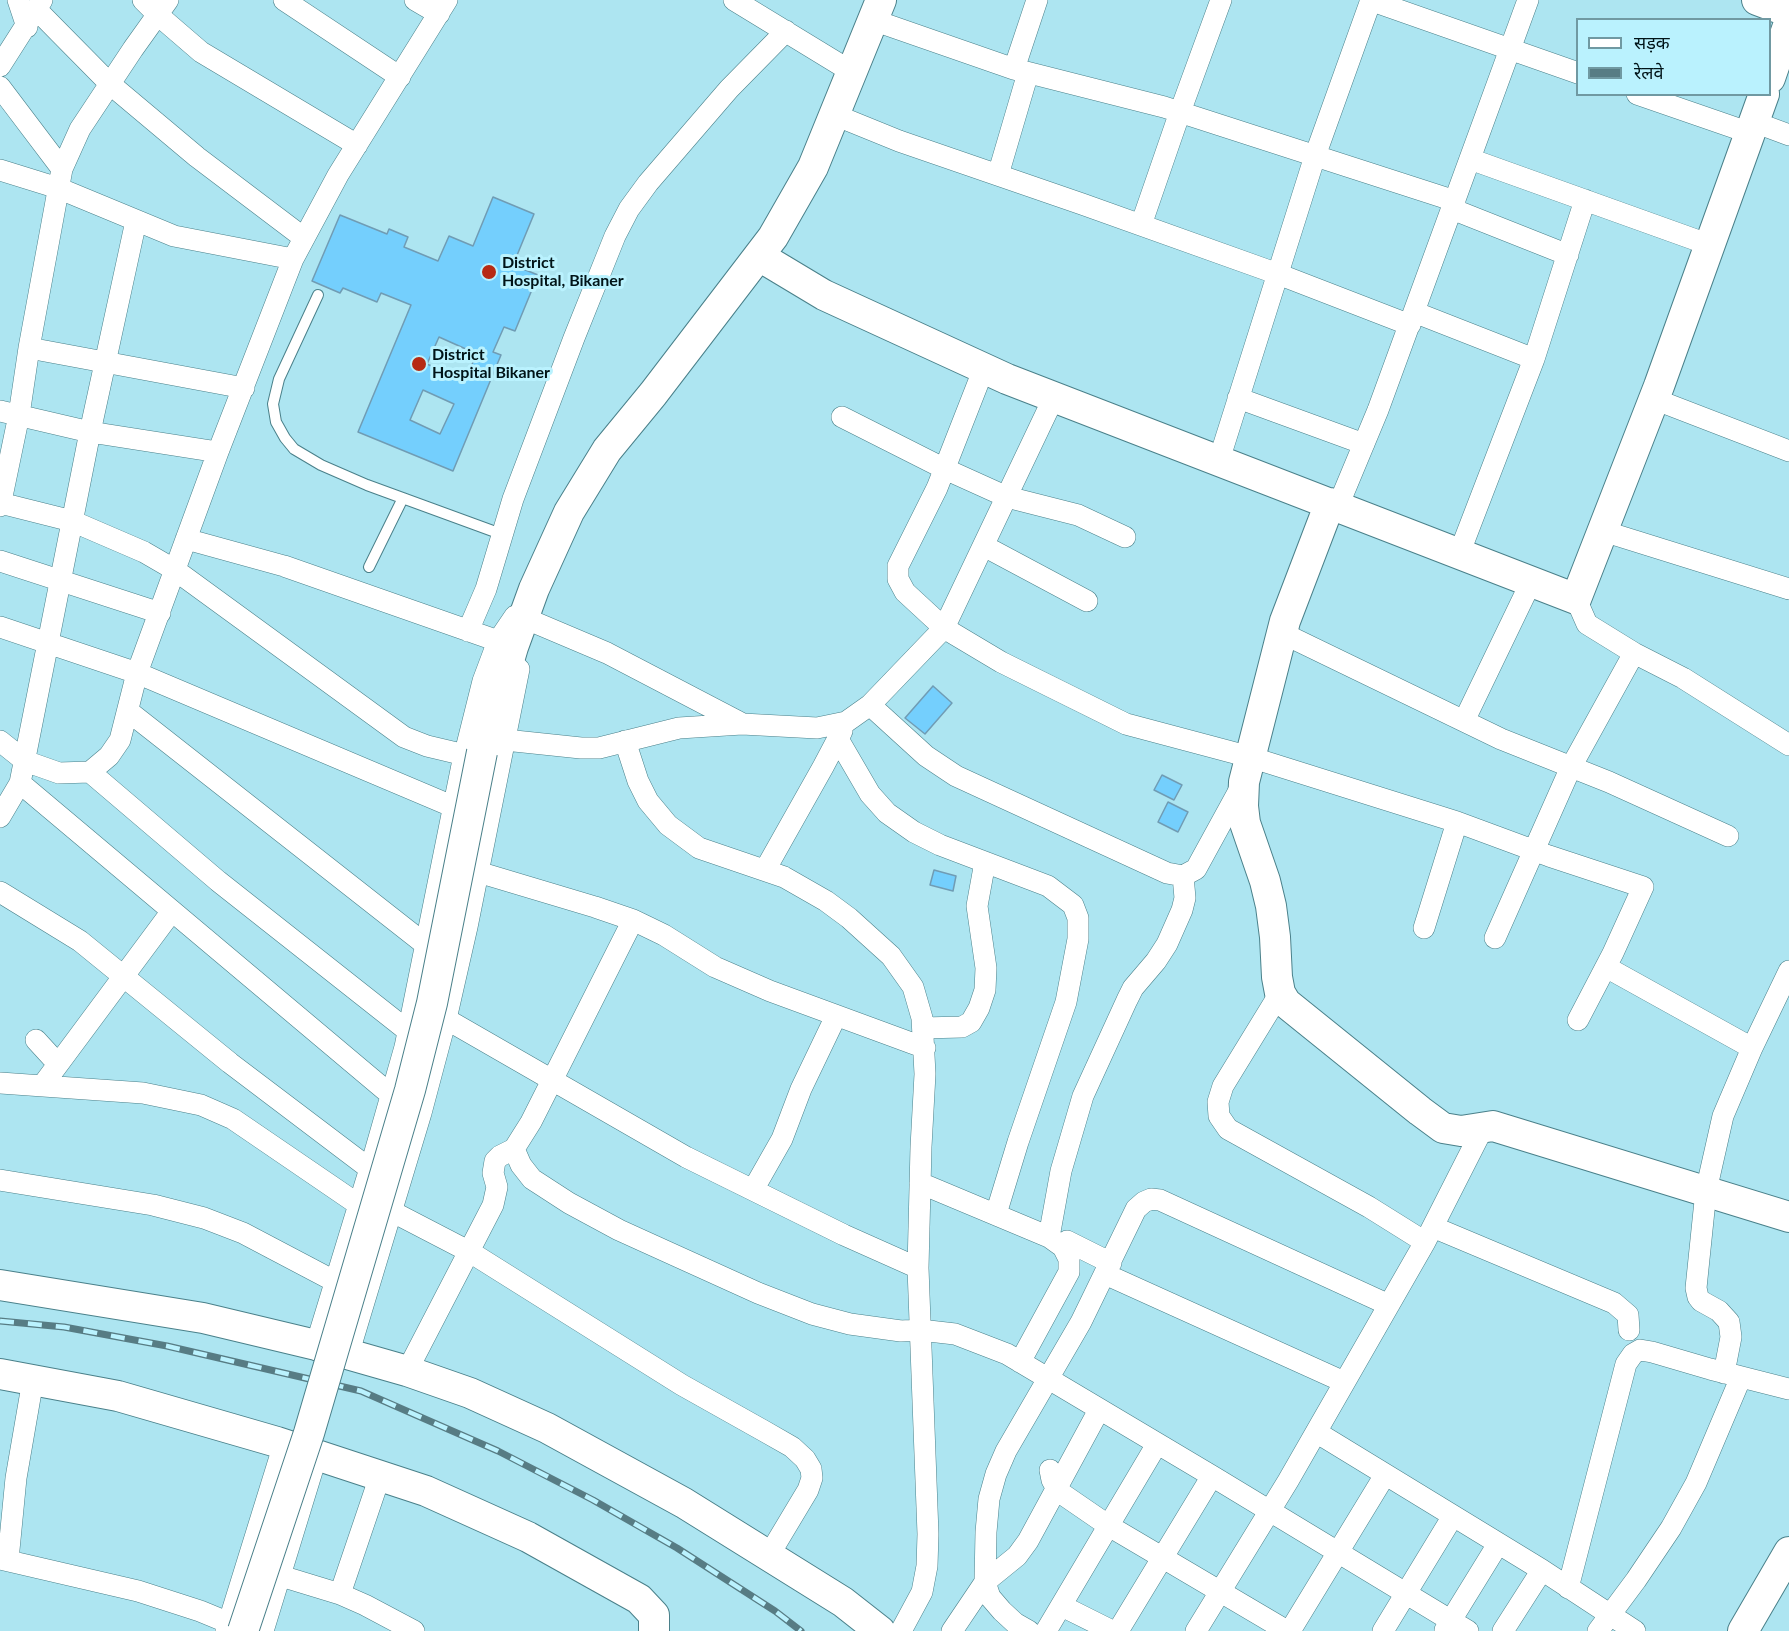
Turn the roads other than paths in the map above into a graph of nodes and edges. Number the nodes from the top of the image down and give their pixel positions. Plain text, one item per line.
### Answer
1 (18, 0) edge
2 (284, 0) edge
3 (415, 0) edge
4 (734, 0) edge
5 (1037, 0) edge
6 (1221, 0) edge
7 (1371, 0) edge
8 (1528, 0) edge
9 (1757, 0) edge
10 (156, 5) edge
11 (443, 7) edge
12 (877, 10) edge
13 (35, 12) edge
14 (1789, 12) edge
15 (1789, 23) edge
16 (786, 31) junction
17 (1510, 49) junction
18 (0, 66) edge
19 (1021, 71) junction
20 (852, 72) junction
21 (1576, 72) edge
22 (1771, 75) edge
23 (400, 77) junction
24 (110, 84) junction
25 (0, 87) edge
26 (1648, 96) edge
27 (1180, 112) junction
28 (835, 115) junction
29 (1756, 116) edge
30 (1789, 135) edge
31 (357, 145) junction
32 (1315, 156) junction
33 (1470, 159) junction
34 (0, 170) edge
35 (998, 175) junction
36 (60, 179) junction
37 (1586, 200) junction
38 (1453, 205) junction
39 (136, 222) junction
40 (1141, 225) junction
41 (304, 238) junction
42 (1710, 245) junction
43 (1568, 255) junction
44 (759, 256) junction
45 (293, 259) junction
46 (1278, 274) junction
47 (318, 295) dead end
48 (1412, 319) junction
49 (29, 348) junction
50 (1534, 359) junction
51 (105, 361) junction
52 (984, 368) junction
53 (244, 388) junction
54 (1054, 397) junction
55 (1238, 398) junction
56 (1654, 399) junction
57 (9, 413) edge
58 (842, 417) dead end
59 (90, 432) junction
60 (1364, 444) junction
61 (1789, 451) edge
62 (218, 452) junction
63 (1219, 459) junction
64 (945, 469) junction
65 (1007, 497) junction
66 (403, 498) junction
67 (0, 504) edge
68 (1334, 504) junction
69 (72, 521) junction
70 (1603, 531) junction
71 (501, 534) junction
72 (1125, 537) dead end
73 (186, 539) junction
74 (984, 546) junction
75 (1459, 554) junction
76 (0, 561) edge
77 (369, 567) dead end
78 (175, 570) junction
79 (60, 580) junction
80 (1531, 582) junction
81 (534, 589) junction
82 (1789, 589) edge
83 (1576, 599) junction
84 (1087, 601) dead end
85 (160, 613) junction
86 (529, 620) junction
87 (0, 627) edge
88 (944, 628) junction
89 (468, 631) junction
90 (1282, 633) junction
91 (498, 641) junction
92 (48, 642) junction
93 (1634, 653) junction
94 (137, 673) junction
95 (870, 705) junction
96 (128, 711) junction
97 (1464, 721) junction
98 (742, 724) junction
99 (842, 731) junction
100 (0, 741) edge
101 (625, 741) junction
102 (1789, 745) edge
103 (484, 749) junction
104 (25, 761) junction
105 (1571, 767) junction
106 (1247, 769) junction
107 (90, 772) junction
108 (20, 783) junction
109 (454, 807) junction
110 (0, 817) edge
111 (1457, 822) junction
112 (1728, 836) dead end
113 (1533, 851) junction
114 (985, 862) junction
115 (765, 870) junction
116 (478, 872) junction
117 (1184, 876) junction
118 (0, 892) edge
119 (172, 911) junction
120 (633, 920) junction
121 (1424, 928) dead end
122 (1495, 938) dead end
123 (426, 945) junction
124 (1606, 967) junction
125 (1789, 971) edge
126 (124, 975) junction
127 (1280, 993) junction
128 (836, 1016) junction
129 (446, 1019) junction
130 (1578, 1020) dead end
131 (408, 1031) junction
132 (924, 1038) junction
133 (36, 1040) dead end
134 (1752, 1048) junction
135 (58, 1064) junction
136 (551, 1080) junction
137 (0, 1083) edge
138 (42, 1086) junction
139 (391, 1095) junction
140 (1484, 1126) junction
141 (514, 1149) junction
142 (370, 1169) junction
143 (0, 1180) edge
144 (920, 1183) junction
145 (753, 1190) junction
146 (1706, 1191) junction
147 (359, 1205) junction
148 (391, 1211) junction
149 (996, 1215) junction
150 (1789, 1217) edge
151 (1429, 1234) junction
152 (1058, 1239) junction
153 (470, 1252) junction
154 (918, 1268) junction
155 (1108, 1268) junction
156 (336, 1282) junction
157 (0, 1285) edge
158 (1389, 1305) junction
159 (920, 1330) junction
160 (1629, 1330) dead end
161 (316, 1346) junction
162 (348, 1355) junction
163 (1020, 1362) junction
164 (407, 1371) junction
165 (0, 1374) edge
166 (1733, 1375) junction
167 (1048, 1379) junction
168 (33, 1380) junction
169 (1344, 1382) junction
170 (1789, 1389) edge
171 (1099, 1410) junction
172 (1316, 1432) junction
173 (284, 1444) junction
174 (1157, 1444) junction
175 (317, 1455) junction
176 (1384, 1475) junction
177 (380, 1476) junction
178 (1212, 1476) junction
179 (1053, 1479) junction
180 (1269, 1511) junction
181 (1453, 1516) junction
182 (1109, 1526) junction
183 (1498, 1544) junction
184 (1338, 1552) junction
185 (1789, 1552) edge
186 (770, 1555) junction
187 (1163, 1557) junction
188 (4, 1559) edge
189 (1542, 1570) junction
190 (281, 1576) junction
191 (985, 1582) junction
192 (1568, 1588) junction
193 (1221, 1591) junction
194 (1407, 1593) junction
195 (340, 1594) junction
196 (1062, 1606) junction
197 (1603, 1623) edge
198 (1455, 1627) edge
199 (233, 1628) edge
200 (263, 1631) edge
201 (414, 1631) edge
202 (654, 1631) edge
203 (880, 1631) edge
204 (901, 1631) edge
205 (952, 1631) edge
206 (1029, 1631) edge
207 (1046, 1631) edge
208 (1112, 1631) edge
209 (1118, 1631) edge
210 (1196, 1631) edge
211 (1288, 1631) edge
212 (1383, 1631) edge
213 (1503, 1631) edge
214 (1635, 1631) edge
215 (1743, 1631) edge

1 - 13 street
2 - 23 street
3 - 11 street
4 - 16 street
5 - 19 street
6 - 27 street
7 - 17 street
7 - 32 street
8 - 17 street
9 - 14 street
10 - 24 street
10 - 31 street
11 - 23 street
12 - 19 street
12 - 20 street
13 - 18 street
13 - 24 street
15 - 22 street
16 - 20 street
16 - 71 street
17 - 21 street
17 - 33 street
19 - 27 street
19 - 35 street
20 - 28 street
23 - 31 street
24 - 36 street
24 - 41 street
25 - 36 street
26 - 29 street
27 - 32 street
27 - 40 street
28 - 35 street
28 - 44 street
29 - 30 street
29 - 42 street
31 - 41 street
32 - 38 street
32 - 46 street
33 - 37 street
33 - 38 street
34 - 36 street
35 - 40 street
36 - 39 street
36 - 49 street
37 - 42 street
37 - 43 street
38 - 43 street
38 - 48 street
39 - 45 street
39 - 51 street
40 - 46 street
41 - 45 street
42 - 56 street
43 - 50 street
44 - 52 street
44 - 81 street
45 - 53 street
46 - 48 street
46 - 55 street
47 - 66 lane
48 - 50 street
48 - 60 street
49 - 51 street
49 - 57 street
50 - 75 street
51 - 53 street
51 - 59 street
52 - 54 street
52 - 64 street
53 - 62 street
54 - 63 street
54 - 65 street
55 - 60 street
55 - 63 street
56 - 61 street
56 - 70 street
57 - 59 street
57 - 67 street
58 - 64 street
59 - 62 street
59 - 69 street
60 - 68 street
62 - 73 street
63 - 68 street
64 - 65 street
64 - 88 street
65 - 72 street
65 - 74 street
66 - 71 lane
66 - 77 lane
67 - 69 street
68 - 75 street
68 - 90 street
69 - 78 street
69 - 79 street
70 - 82 street
70 - 83 street
71 - 89 street
73 - 78 street
73 - 89 street
74 - 84 street
74 - 88 street
75 - 80 street
76 - 79 street
78 - 85 street
78 - 103 street
79 - 85 street
79 - 92 street
80 - 83 street
80 - 97 street
81 - 86 street
81 - 91 street
81 - 103 street
83 - 93 street
85 - 94 street
86 - 98 street
86 - 103 street
87 - 92 street
88 - 95 street
88 - 106 street
89 - 91 street
90 - 97 street
90 - 106 street
91 - 103 street
92 - 94 street
92 - 104 street
93 - 102 street
93 - 105 street
94 - 96 street
94 - 109 street
95 - 99 street
95 - 117 street
96 - 107 street
96 - 123 street
97 - 105 street
98 - 99 street
98 - 101 street
99 - 114 street
99 - 115 street
100 - 104 street
101 - 103 street
101 - 115 street
103 - 109 street
103 - 116 street
103 - 199 street, bridge
104 - 107 street
104 - 108 street
105 - 112 street
105 - 113 street
106 - 111 street
106 - 117 street
106 - 127 street
107 - 131 street
108 - 110 street
108 - 119 street
109 - 123 street
111 - 113 street
111 - 121 street
113 - 122 street
113 - 124 street
114 - 132 street
114 - 149 street
115 - 132 street
116 - 120 street
116 - 129 street
117 - 152 street
118 - 126 street
119 - 126 street
119 - 139 street
120 - 128 street
120 - 136 street
123 - 131 street
124 - 130 street
124 - 134 street
125 - 134 street
126 - 135 street
126 - 142 street
127 - 140 street
127 - 151 street
128 - 132 street
128 - 145 street
129 - 136 street
129 - 148 street
131 - 139 street
132 - 144 street
133 - 135 street
134 - 146 street
135 - 138 street
136 - 141 street
136 - 145 street
137 - 138 street
138 - 147 street
139 - 142 street
140 - 146 street
140 - 151 street
141 - 153 street
141 - 159 street
142 - 147 street
143 - 156 street
144 - 149 street
144 - 154 street
145 - 154 street
146 - 150 street
146 - 166 street
147 - 156 street
148 - 153 street
148 - 162 street
149 - 152 street
151 - 158 street
151 - 160 street
152 - 155 street
152 - 163 street
153 - 164 street
153 - 186 street
154 - 159 street
155 - 158 street
155 - 167 street
155 - 169 street
156 - 161 street
157 - 161 street
158 - 169 street
159 - 163 street
159 - 204 street
161 - 162 street
162 - 164 street
163 - 167 street
164 - 186 street
165 - 168 street
166 - 170 street
166 - 192 street
166 - 197 street
167 - 171 street
167 - 191 street
168 - 173 street
168 - 188 street
169 - 172 street
171 - 174 street
171 - 179 street
172 - 176 street
172 - 180 street
173 - 175 street
173 - 199 street
174 - 178 street
174 - 182 street
175 - 177 street
175 - 190 street
176 - 181 street
176 - 184 street
177 - 195 street
177 - 202 street
178 - 180 street
178 - 187 street
179 - 182 street
179 - 191 street
180 - 184 street
180 - 193 street
181 - 183 street
181 - 194 street
182 - 187 street
182 - 196 street
183 - 189 street
183 - 198 street
184 - 194 street
184 - 211 street
185 - 215 street
186 - 203 street
187 - 193 street
187 - 209 street
188 - 199 street
189 - 192 street
189 - 213 street
190 - 195 street
190 - 200 street
191 - 205 street
191 - 206 street
192 - 197 street
193 - 210 street
193 - 211 street
194 - 198 street
194 - 212 street
195 - 201 street
196 - 207 street
196 - 208 street
197 - 214 street

